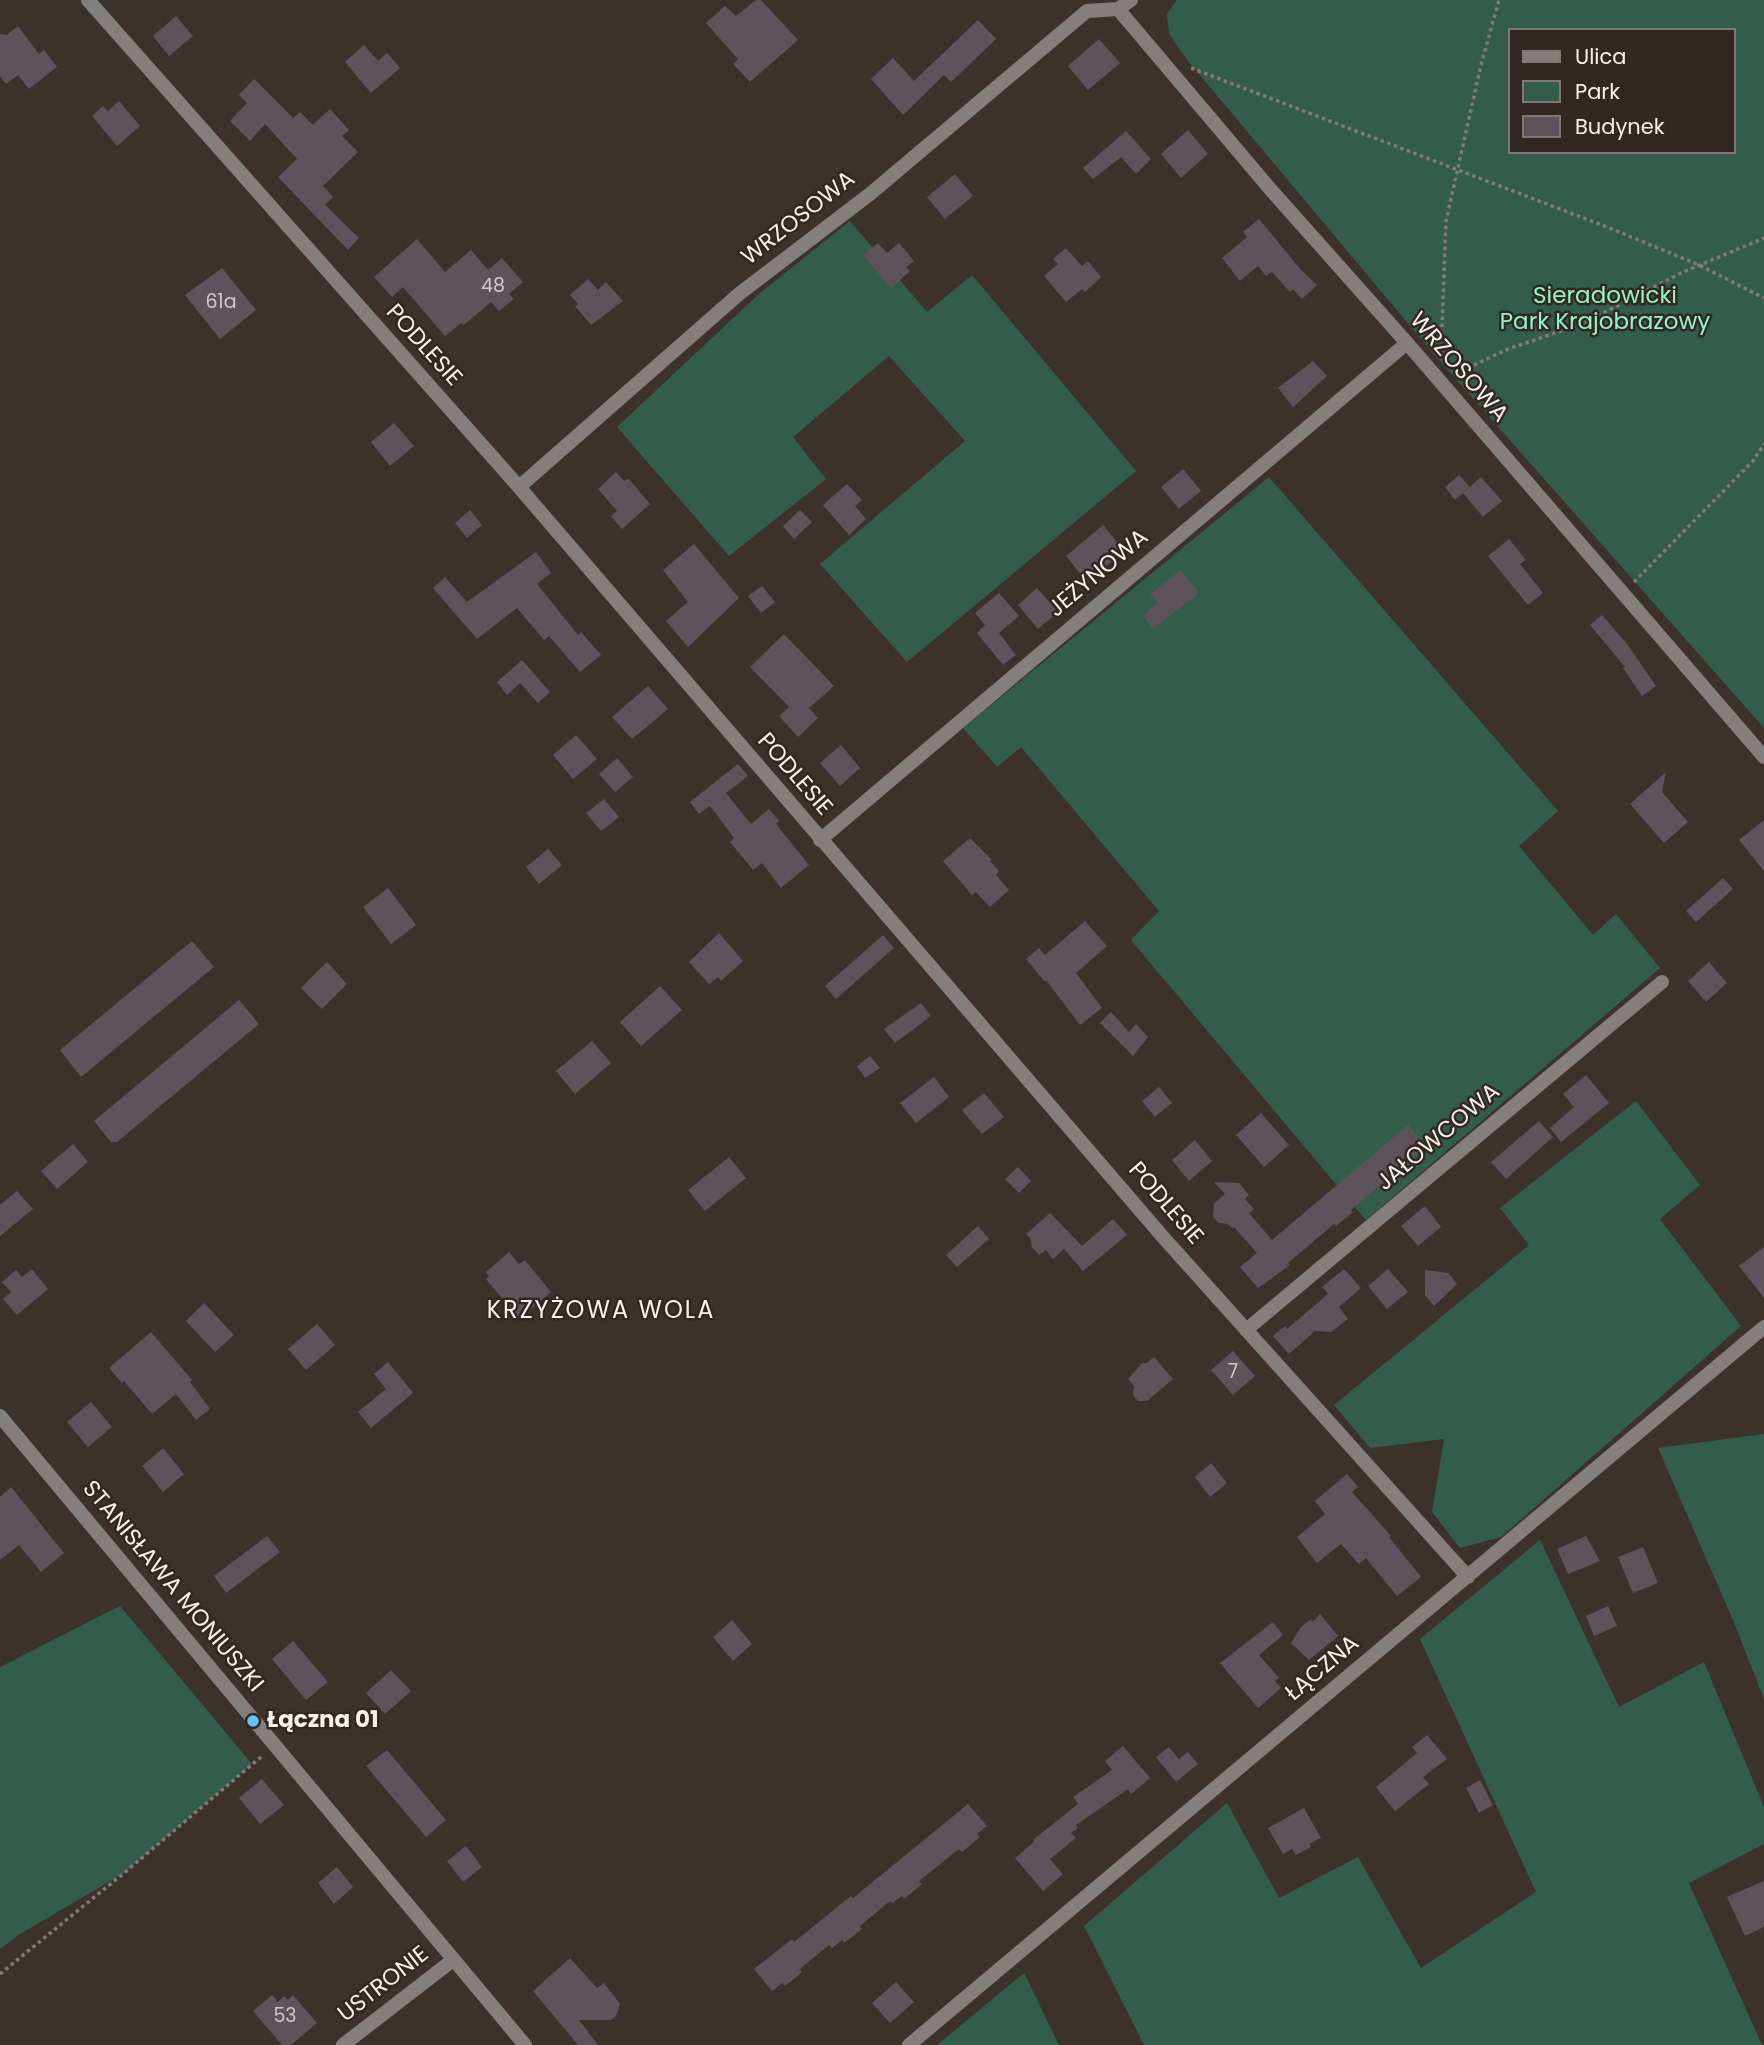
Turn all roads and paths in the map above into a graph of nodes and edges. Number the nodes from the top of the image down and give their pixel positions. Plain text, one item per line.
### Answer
1 (88, 0) edge
2 (1131, 0) edge
3 (1499, 0) edge
4 (1118, 9) junction
5 (1157, 55) junction
6 (1459, 170) junction
7 (1764, 238) edge
8 (1699, 265) junction
9 (1764, 298) edge
10 (1407, 343) junction
11 (1440, 381) junction
12 (1764, 444) edge
13 (519, 487) junction
14 (1622, 593) junction
15 (1764, 757) edge
16 (820, 840) junction
17 (1662, 982) dead end
18 (1764, 1327) edge
19 (1245, 1329) junction
20 (0, 1416) edge
21 (1468, 1577) junction
22 (266, 1752) dead end
23 (453, 1961) junction
24 (0, 1975) edge
25 (343, 2045) edge
26 (525, 2045) edge
27 (909, 2045) edge

1 - 13 street, PODLESIE
2 - 4 street, WRZOSOWA
3 - 6 path
4 - 5 street, WRZOSOWA
4 - 13 street, WRZOSOWA
5 - 6 path
5 - 10 street, WRZOSOWA
6 - 8 path
6 - 11 path
7 - 8 path
8 - 9 path
8 - 11 path
10 - 11 street, WRZOSOWA
10 - 16 street, JEŻYNOWA
11 - 14 street, WRZOSOWA
12 - 14 path
13 - 16 street, PODLESIE
14 - 15 street, WRZOSOWA
16 - 19 street, PODLESIE
17 - 19 street, JAŁOWCOWA
18 - 21 street, ŁĄCZNA
19 - 21 street, PODLESIE
20 - 23 street, STANISŁAWA MONIUSZKI
21 - 27 street, ŁĄCZNA
22 - 24 path
23 - 25 street, USTRONIE
23 - 26 street, STANISŁAWA MONIUSZKI

